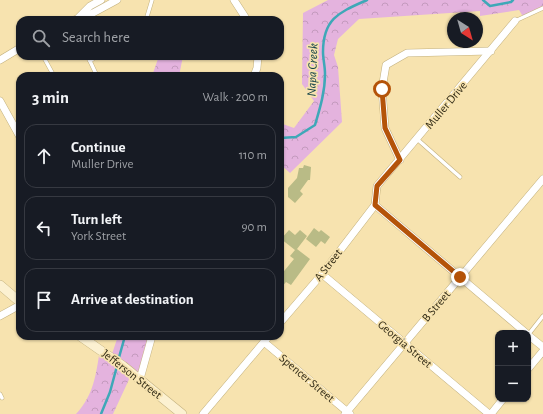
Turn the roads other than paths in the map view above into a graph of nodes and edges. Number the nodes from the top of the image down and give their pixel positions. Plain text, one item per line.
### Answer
1 (101, 0) edge
2 (117, 0) edge
3 (152, 0) edge
4 (234, 0) edge
5 (543, 8) edge
6 (79, 16) edge
7 (84, 16) edge
8 (147, 16) edge
9 (244, 16) edge
10 (515, 21) joint
11 (16, 50) edge
12 (492, 51) junction
13 (0, 60) edge
14 (45, 60) edge
15 (258, 60) edge
16 (90, 61) edge
17 (52, 72) edge
18 (96, 72) edge
19 (256, 72) edge
20 (0, 101) edge
21 (16, 131) edge
22 (417, 139) junction
23 (400, 160) junction
24 (460, 177) dead end
25 (543, 179) edge
26 (375, 205) junction
27 (322, 274) junction
28 (460, 277) junction
29 (0, 285) edge
30 (16, 299) edge
31 (16, 307) edge
32 (0, 316) edge
33 (543, 316) edge
34 (284, 318) edge
35 (522, 330) edge
36 (531, 330) edge
37 (531, 338) edge
38 (86, 340) edge
39 (151, 340) edge
40 (264, 342) joint
41 (404, 343) junction
42 (543, 348) edge
43 (543, 351) edge
44 (530, 366) edge
45 (140, 379) junction
46 (500, 402) edge
47 (347, 413) edge
48 (182, 414) edge
49 (203, 414) edge
50 (490, 414) edge

1 - 6 street
2 - 7 street
3 - 8 lane
4 - 9 street
5 - 10 lane
10 - 12 street, Muller Drive
11 - 13 street
12 - 22 street, Muller Drive
12 - 23 street
14 - 17 lane
15 - 19 street
16 - 18 lane
20 - 21 street
22 - 23 street, Muller Drive
22 - 24 lane
23 - 26 street, Muller Drive
25 - 28 street, B Street
26 - 27 street, A Street
26 - 28 street
27 - 34 street, A Street
27 - 41 street, Georgia Street
28 - 35 street
28 - 41 street, B Street
29 - 30 main road
31 - 32 street
33 - 36 lane
37 - 42 street
38 - 45 main road, Jefferson Street
39 - 45 street
40 - 47 street, Spencer Street
40 - 49 street
41 - 47 street, B Street
41 - 50 street, Georgia Street
43 - 44 street
45 - 48 main road, Jefferson Street
46 - 50 street

